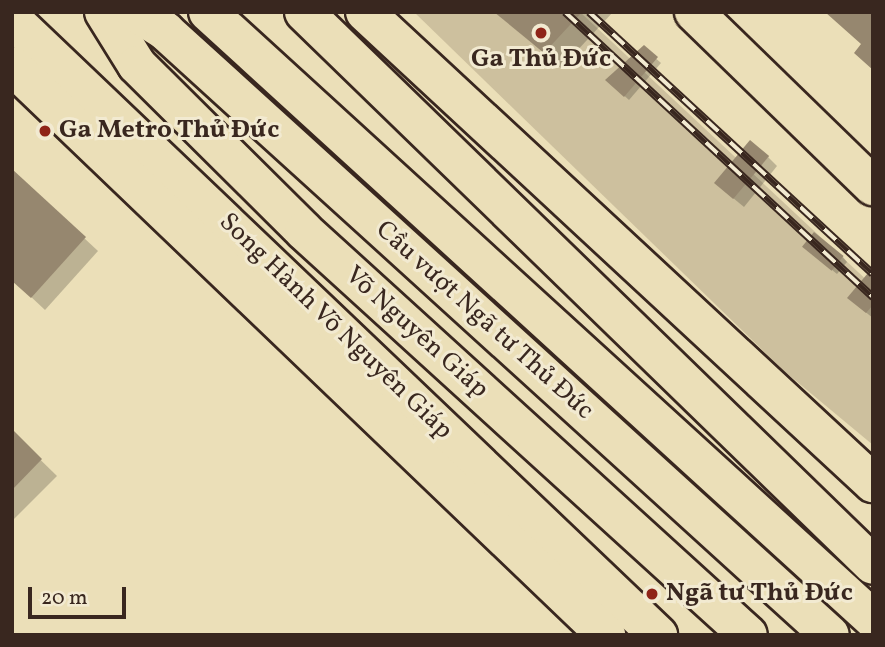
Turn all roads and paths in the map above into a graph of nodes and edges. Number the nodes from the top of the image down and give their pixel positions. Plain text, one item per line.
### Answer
1 (104, 12) edge
2 (135, 12) edge
3 (208, 12) edge
4 (304, 12) edge
5 (365, 12) edge
6 (694, 12) edge
7 (12, 19) edge
8 (12, 66) edge
9 (873, 186) edge
10 (873, 483) edge
11 (873, 565) edge
12 (873, 619) edge
13 (606, 635) edge
14 (658, 635) edge
15 (748, 635) edge
16 (830, 635) edge

1 - 15 main road, Võ Nguyên Giáp
2 - 16 main road, Cầu vượt Ngã tư Thủ Đức
3 - 12 main road, Cầu vượt Ngã tư Thủ Đức
4 - 11 main road
5 - 10 main road
6 - 9 main road
7 - 14 main road, Song Hành Võ Nguyên Giáp
8 - 13 main road, Song Hành Võ Nguyên Giáp

